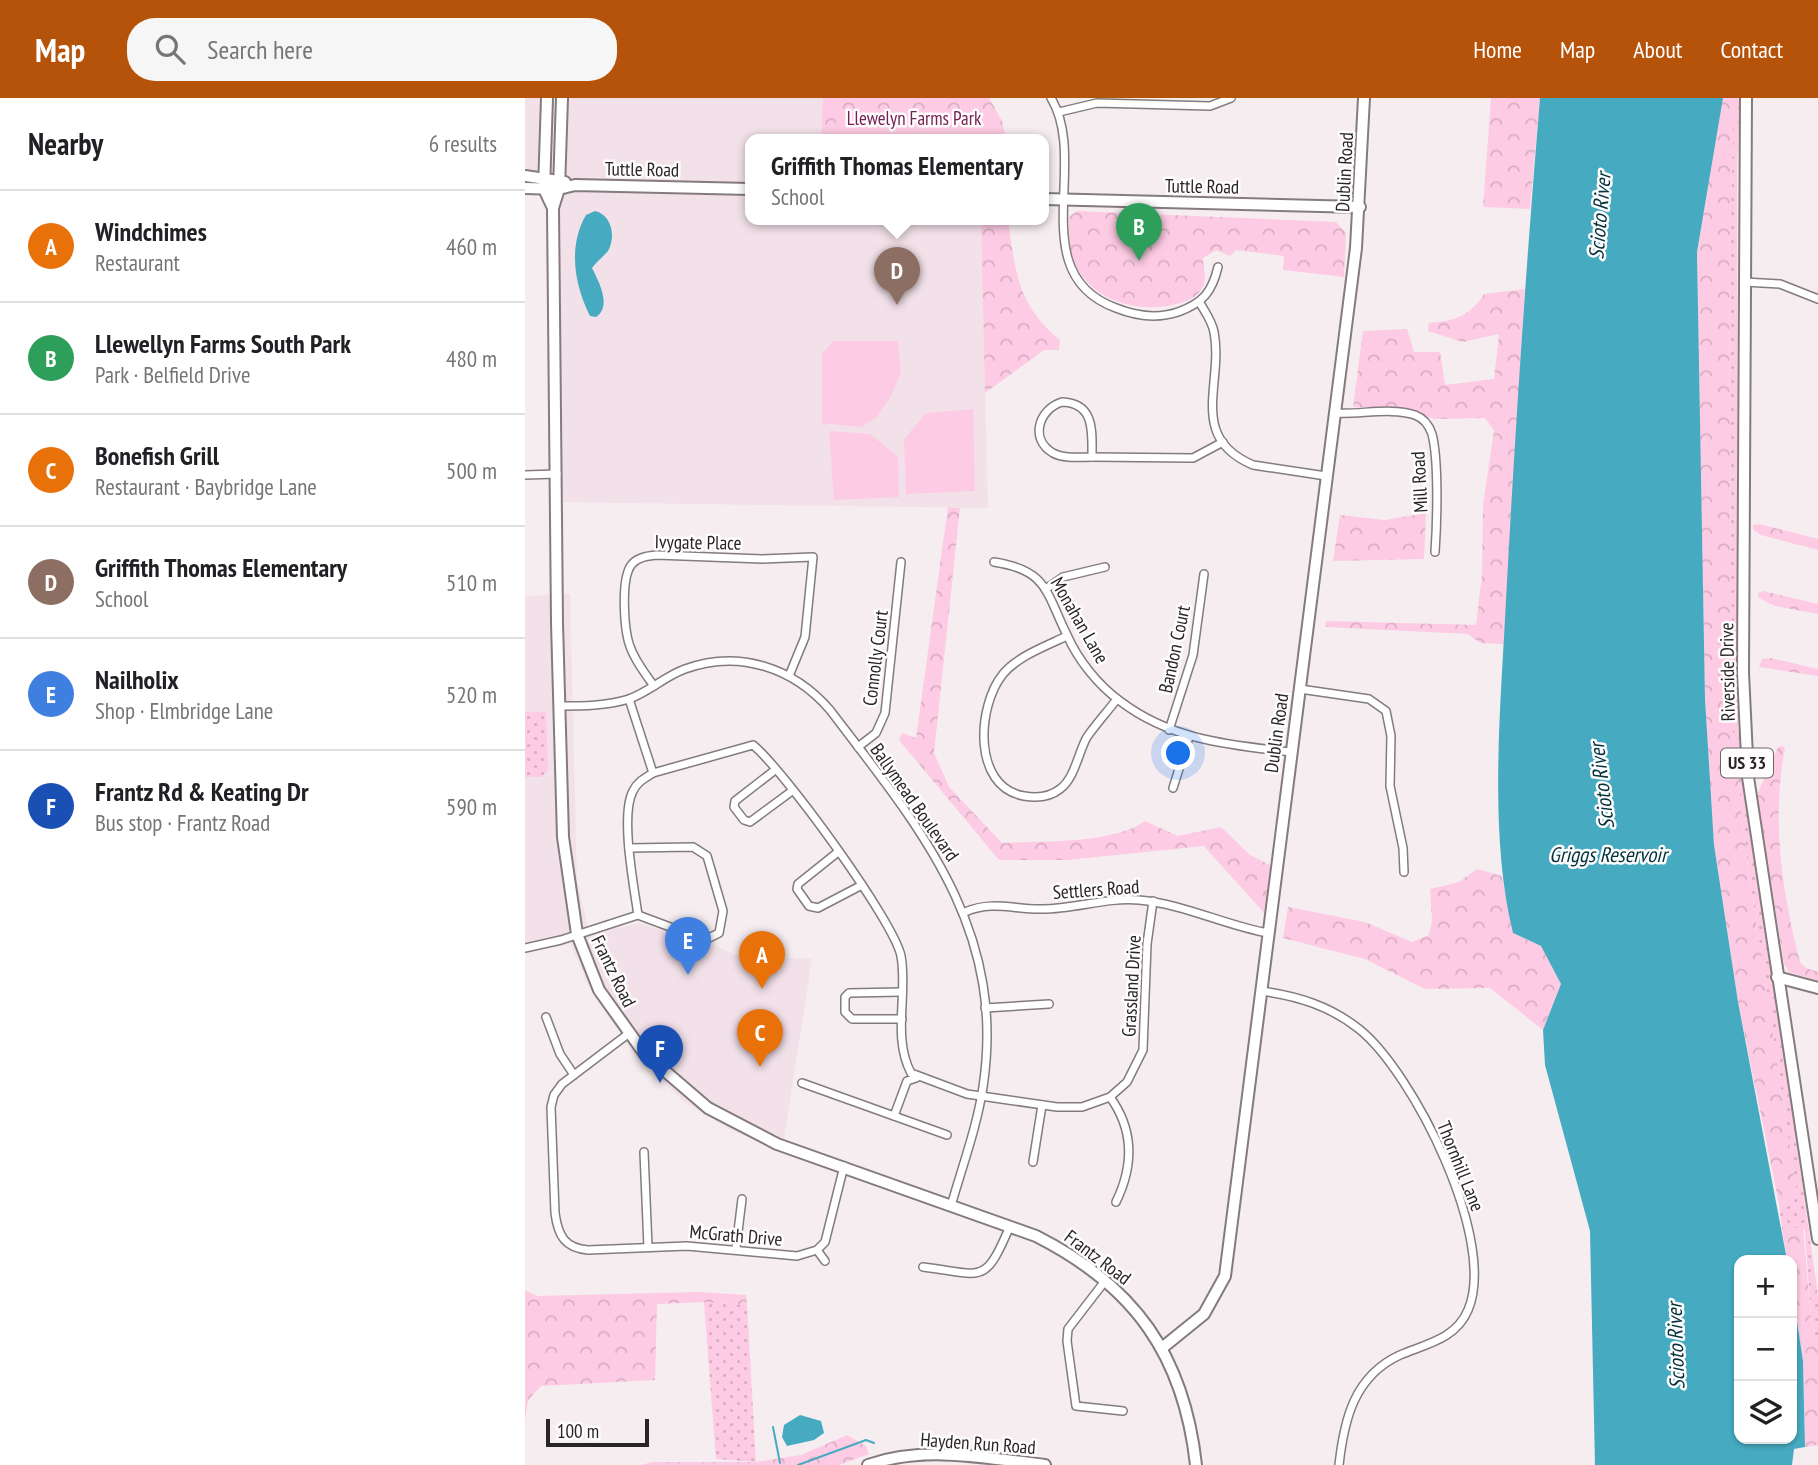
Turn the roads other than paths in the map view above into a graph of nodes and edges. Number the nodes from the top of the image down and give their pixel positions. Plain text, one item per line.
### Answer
1 (548, 98) edge
2 (562, 98) edge
3 (1051, 98) edge
4 (1231, 98) edge
5 (1364, 98) edge
6 (1746, 98) edge
7 (1059, 112) junction
8 (525, 176) edge
9 (552, 183) junction
10 (525, 188) edge
11 (745, 189) edge
12 (1049, 199) edge
13 (1063, 200) junction
14 (1360, 207) junction
15 (1218, 267) dead end
16 (1744, 282) junction
17 (1818, 299) edge
18 (1200, 303) junction
19 (1334, 413) junction
20 (1223, 442) junction
21 (1091, 457) junction
22 (557, 474) junction
23 (525, 475) edge
24 (1327, 476) junction
25 (1435, 552) dead end
26 (901, 562) dead end
27 (994, 562) dead end
28 (1105, 567) dead end
29 (1204, 574) dead end
30 (1047, 588) junction
31 (1067, 636) junction
32 (991, 674) dead end
33 (789, 676) junction
34 (999, 680) junction
35 (654, 686) junction
36 (1300, 689) junction
37 (629, 699) junction
38 (1117, 699) junction
39 (560, 706) junction
40 (1169, 730) junction
41 (1189, 737) junction
42 (858, 747) junction
43 (1291, 752) junction
44 (775, 770) junction
45 (653, 773) junction
46 (1173, 788) dead end
47 (792, 791) junction
48 (629, 849) junction
49 (838, 852) junction
50 (1404, 872) dead end
51 (862, 885) junction
52 (1153, 901) junction
53 (965, 912) junction
54 (638, 915) junction
55 (1268, 933) junction
56 (577, 934) junction
57 (525, 948) edge
58 (1777, 977) junction
59 (1818, 988) edge
60 (1261, 991) junction
61 (901, 992) junction
62 (1049, 1004) dead end
63 (985, 1009) junction
64 (546, 1017) dead end
65 (902, 1019) junction
66 (628, 1034) junction
67 (574, 1075) junction
68 (916, 1077) junction
69 (802, 1083) dead end
70 (981, 1096) junction
71 (1109, 1097) junction
72 (1042, 1105) junction
73 (894, 1116) junction
74 (947, 1135) dead end
75 (644, 1152) dead end
76 (1033, 1162) dead end
77 (844, 1166) junction
78 (742, 1199) dead end
79 (1117, 1202) dead end
80 (951, 1206) junction
81 (1010, 1226) junction
82 (1818, 1239) edge
83 (648, 1247) junction
84 (736, 1248) junction
85 (817, 1250) junction
86 (825, 1261) dead end
87 (923, 1267) dead end
88 (1105, 1281) junction
89 (1162, 1348) junction
90 (1123, 1411) dead end
91 (868, 1465) edge
92 (1045, 1465) edge
93 (1196, 1465) edge
94 (1339, 1465) edge

1 - 9 main road
2 - 9 main road, Frantz Road
3 - 7 street
4 - 7 street
5 - 14 main road, Dublin Road
6 - 16 main road, Riverside Drive / US 33
7 - 13 street
8 - 9 main road
9 - 10 main road
9 - 11 main road, Tuttle Road
9 - 22 main road, Frantz Road
12 - 13 main road, Tuttle Road
13 - 14 main road, Tuttle Road
13 - 18 street
14 - 19 main road, Dublin Road
15 - 18 street
16 - 17 street
16 - 58 main road, Riverside Drive / US 33
18 - 20 street
19 - 24 main road, Dublin Road
19 - 25 street, Mill Road
20 - 21 street
20 - 24 street
21 - 21 street
22 - 23 street
22 - 39 main road, Frantz Road
24 - 36 main road, Dublin Road
26 - 42 street, Connolly Court
27 - 30 street, Monahan Lane
28 - 30 street
29 - 40 street, Bandon Court
30 - 31 street, Monahan Lane
31 - 34 street
31 - 38 street, Monahan Lane
32 - 34 street
33 - 35 street, Ballymead Boulevard
33 - 35 street, Ivygate Place
33 - 42 street, Ballymead Boulevard
34 - 38 street
35 - 37 street, Ballymead Boulevard
36 - 43 main road, Dublin Road
36 - 50 street
37 - 39 street, Ballymead Boulevard
37 - 45 street
38 - 40 street, Monahan Lane
39 - 56 main road, Frantz Road
40 - 41 street, Monahan Lane
41 - 43 street, Monahan Lane
41 - 46 street
42 - 53 street, Ballymead Boulevard
43 - 55 main road, Dublin Road
44 - 45 street
44 - 47 street
44 - 47 street
45 - 48 street
47 - 49 street
48 - 54 street
48 - 54 street
49 - 51 street
49 - 51 street
51 - 61 street
52 - 53 street, Settlers Road
52 - 55 street, Settlers Road
52 - 71 street, Grassland Drive
53 - 63 street, Ballymead Boulevard
54 - 56 street
55 - 60 main road, Dublin Road
56 - 57 street
56 - 66 main road, Frantz Road
58 - 59 main road
58 - 82 main road, Riverside Drive / US 33
60 - 89 main road, Dublin Road
60 - 94 street, Thornhill Lane
61 - 65 street
61 - 65 street
62 - 63 street
63 - 70 street, Ballymead Boulevard
64 - 67 street
65 - 68 street
66 - 67 street
66 - 77 main road, Frantz Road
67 - 83 street, McGrath Drive
68 - 70 street
68 - 73 street
69 - 73 street
70 - 72 street
70 - 80 street, Ballymead Boulevard
71 - 72 street
71 - 79 street
72 - 76 street
73 - 74 street
75 - 83 street
77 - 80 main road, Frantz Road
77 - 85 street
78 - 84 street
80 - 81 main road, Frantz Road
81 - 87 street
81 - 88 main road, Frantz Road
83 - 84 street, McGrath Drive
84 - 85 street, McGrath Drive
85 - 86 street
88 - 89 main road, Frantz Road
88 - 90 street
89 - 93 main road, Frantz Road
91 - 92 main road, Hayden Run Road

